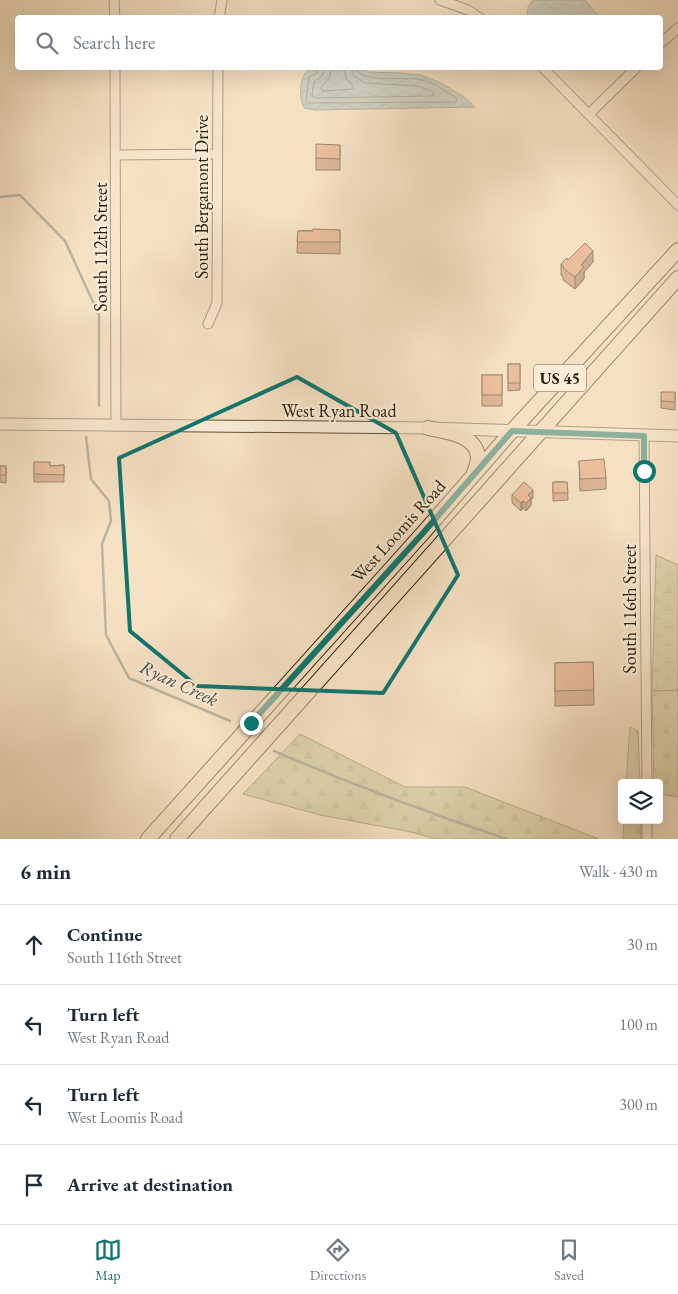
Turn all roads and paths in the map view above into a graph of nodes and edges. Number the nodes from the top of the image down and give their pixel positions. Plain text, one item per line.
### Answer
1 (114, 0) edge
2 (222, 0) edge
3 (440, 0) edge
4 (114, 15) edge
5 (220, 15) edge
6 (476, 15) edge
7 (678, 28) edge
8 (663, 41) edge
9 (115, 70) edge
10 (218, 70) edge
11 (545, 70) edge
12 (634, 70) edge
13 (588, 114) junction
14 (217, 154) junction
15 (116, 155) junction
16 (678, 205) edge
17 (678, 250) edge
18 (678, 278) edge
19 (648, 282) junction
20 (663, 294) junction
21 (208, 324) dead end
22 (0, 424) edge
23 (116, 426) junction
24 (428, 428) junction
25 (512, 431) junction
26 (540, 432) junction
27 (644, 436) junction
28 (678, 436) edge
29 (474, 473) junction
30 (321, 645) junction
31 (337, 659) junction
32 (647, 779) edge
33 (647, 824) edge
34 (148, 839) edge
35 (177, 839) edge
36 (648, 839) edge

1 - 4 street
2 - 5 street
3 - 6 street
7 - 8 street
9 - 15 street, South 112th Street
10 - 14 street, South Bergamont Drive
11 - 13 street
12 - 13 street
13 - 16 street
14 - 15 street
14 - 21 street, South Bergamont Drive
15 - 23 street, South 112th Street
17 - 19 main road, West Loomis Road / US 45
18 - 20 main road, US 45
19 - 20 main road
19 - 25 main road, West Loomis Road / US 45
20 - 26 main road, US 45
22 - 23 street, West Ryan Road
23 - 24 street, West Ryan Road
24 - 25 street, West Ryan Road
24 - 29 main road
25 - 26 street, West Ryan Road
25 - 29 main road, West Loomis Road / US 45
26 - 27 street, West Ryan Road
26 - 31 main road, US 45
27 - 28 street, West Ryan Road
27 - 32 street, South 116th Street
29 - 30 main road, West Loomis Road / US 45
30 - 31 main road
30 - 34 main road, West Loomis Road / US 45
31 - 35 main road, US 45
33 - 36 street

